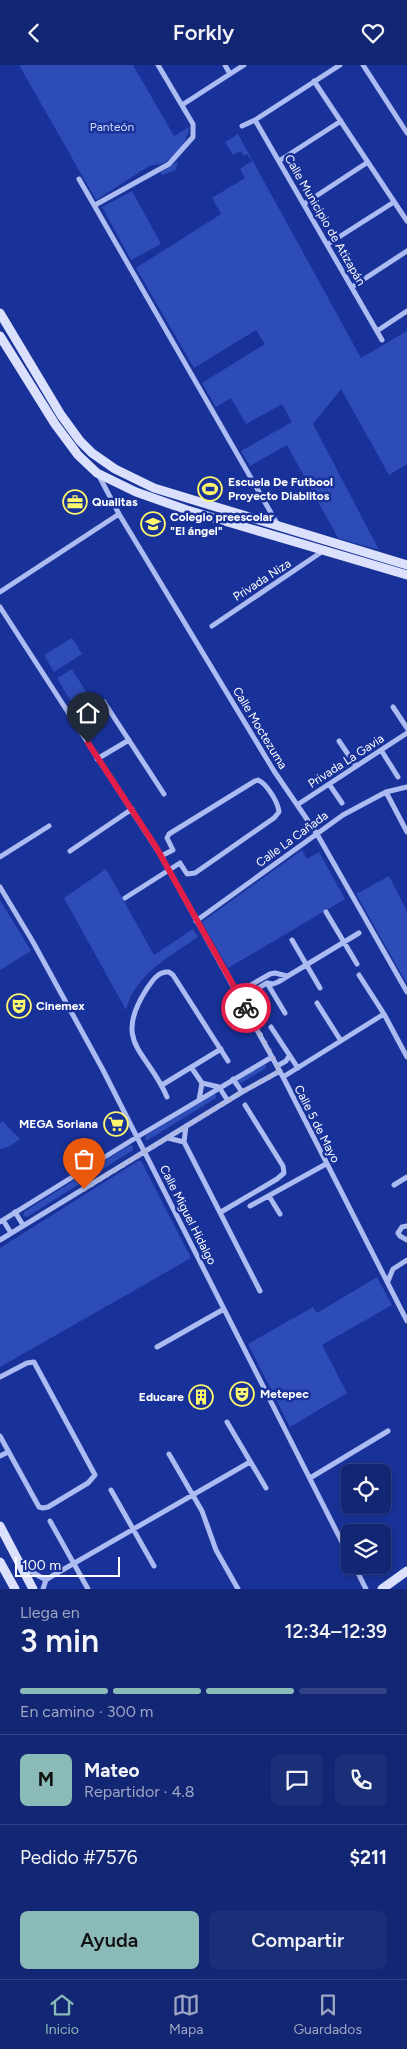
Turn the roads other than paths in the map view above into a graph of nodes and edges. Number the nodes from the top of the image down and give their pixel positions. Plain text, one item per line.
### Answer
1 (158, 65) edge
2 (225, 65) edge
3 (244, 65) edge
4 (340, 65) edge
5 (363, 65) edge
6 (230, 74) junction
7 (314, 81) junction
8 (182, 105) junction
9 (254, 120) junction
10 (342, 121) junction
11 (242, 126) dead end
12 (407, 133) edge
13 (279, 161) junction
14 (368, 162) junction
15 (79, 179) dead end
16 (394, 202) junction
17 (304, 203) junction
18 (95, 205) junction
19 (407, 221) edge
20 (328, 245) junction
21 (407, 251) edge
22 (352, 287) junction
23 (407, 311) edge
24 (0, 313) edge
25 (377, 331) junction
26 (0, 336) edge
27 (382, 340) dead end
28 (97, 473) junction
29 (119, 514) junction
30 (278, 526) junction
31 (350, 548) junction
32 (323, 551) junction
33 (348, 558) junction
34 (407, 565) edge
35 (407, 575) edge
36 (0, 592) edge
37 (0, 607) edge
38 (212, 625) dead end
39 (104, 702) dead end
40 (393, 707) dead end
41 (407, 728) edge
42 (407, 733) edge
43 (129, 740) junction
44 (339, 741) dead end
45 (381, 750) junction
46 (97, 759) junction
47 (356, 767) junction
48 (398, 777) dead end
49 (329, 784) junction
50 (407, 787) edge
51 (386, 792) junction
52 (164, 794) dead end
53 (342, 803) dead end
54 (297, 805) junction
55 (132, 809) junction
56 (49, 825) dead end
57 (407, 832) edge
58 (317, 834) junction
59 (70, 851) dead end
60 (161, 856) junction
61 (0, 857) edge
62 (169, 870) junction
63 (0, 887) edge
64 (124, 898) dead end
65 (326, 913) dead end
66 (196, 921) junction
67 (359, 933) dead end
68 (292, 939) dead end
69 (345, 941) junction
70 (307, 964) junction
71 (358, 965) dead end
72 (359, 975) dead end
73 (286, 976) junction
74 (266, 983) junction
75 (320, 988) dead end
76 (407, 992) edge
77 (239, 996) junction
78 (317, 1003) dead end
79 (285, 1013) dead end
80 (384, 1015) junction
81 (271, 1027) dead end
82 (341, 1041) junction
83 (221, 1049) junction
84 (289, 1056) junction
85 (272, 1057) junction
86 (407, 1057) edge
87 (228, 1061) dead end
88 (191, 1067) junction
89 (298, 1068) junction
90 (280, 1071) junction
91 (233, 1079) junction
92 (202, 1083) junction
93 (162, 1085) junction
94 (219, 1087) junction
95 (242, 1092) junction
96 (167, 1097) dead end
97 (199, 1100) junction
98 (228, 1101) junction
99 (245, 1105) dead end
100 (186, 1126) junction
101 (137, 1137) junction
102 (168, 1138) junction
103 (184, 1142) junction
104 (145, 1152) junction
105 (326, 1164) junction
106 (407, 1177) edge
107 (394, 1185) dead end
108 (270, 1196) junction
109 (250, 1206) dead end
110 (15, 1212) junction
111 (221, 1212) junction
112 (280, 1214) dead end
113 (1, 1221) edge
114 (23, 1225) junction
115 (407, 1227) edge
116 (11, 1233) junction
117 (0, 1240) edge
118 (407, 1240) edge
119 (407, 1260) edge
120 (381, 1267) junction
121 (393, 1269) junction
122 (388, 1281) junction
123 (260, 1291) dead end
124 (224, 1309) junction
125 (407, 1321) edge
126 (157, 1347) dead end
127 (0, 1377) edge
128 (227, 1422) dead end
129 (388, 1431) dead end
130 (0, 1436) edge
131 (8, 1452) junction
132 (168, 1454) dead end
133 (0, 1456) edge
134 (250, 1462) junction
135 (310, 1478) junction
136 (266, 1488) dead end
137 (112, 1490) dead end
138 (194, 1495) junction
139 (50, 1521) dead end
140 (0, 1526) edge
141 (134, 1530) junction
142 (341, 1539) edge
143 (0, 1562) edge
144 (74, 1564) junction
145 (21, 1566) junction
146 (154, 1566) dead end
147 (407, 1571) edge
148 (358, 1574) edge
149 (46, 1580) junction
150 (15, 1589) edge
151 (33, 1589) edge
152 (43, 1589) edge
153 (88, 1589) edge
154 (238, 1589) edge
155 (366, 1589) edge
156 (382, 1589) edge

1 - 8 street
2 - 6 street
3 - 6 street
4 - 7 street
5 - 12 street
6 - 8 street
7 - 9 street
7 - 10 street
8 - 18 street
9 - 11 street
9 - 13 street, Calle Municipio de Atizapán
10 - 13 street
10 - 14 street
13 - 17 street, Calle Municipio de Atizapán
14 - 16 street
14 - 17 street
15 - 18 street
16 - 19 street
16 - 20 street
17 - 20 street, Calle Municipio de Atizapán
18 - 30 street
20 - 22 street, Calle Municipio de Atizapán
21 - 22 street
22 - 25 street, Calle Municipio de Atizapán
23 - 25 street
24 - 30 street
25 - 27 street, Calle Municipio de Atizapán
26 - 28 street
28 - 29 street, Calle Moctezuma
28 - 32 street
29 - 36 street
29 - 54 street, Calle Moctezuma
30 - 31 street
31 - 33 street
31 - 34 street
32 - 33 street
32 - 38 street, Privada Niza
33 - 35 street
37 - 46 street, Calle 5 de Mayo
39 - 43 street
40 - 41 street
42 - 45 street, Privada La Gavia
43 - 46 street
43 - 52 street
44 - 47 street
45 - 47 street, Privada La Gavia
45 - 48 street
46 - 55 street, Calle 5 de Mayo
47 - 49 street, Privada La Gavia
49 - 53 street
49 - 54 street, Privada La Gavia
50 - 51 street, Calle La Cañada
51 - 57 street
51 - 58 street, Calle La Cañada
54 - 58 street, Calle Moctezuma
55 - 59 street
55 - 60 street, Calle 5 de Mayo
56 - 61 street
58 - 66 street, Calle La Cañada
58 - 76 street, Calle Moctezuma
60 - 62 street, Calle 5 de Mayo
60 - 62 street
62 - 64 street
62 - 66 street, Calle 5 de Mayo
63 - 101 street, Calle Miguel Hidalgo
65 - 69 street
66 - 77 street, Calle 5 de Mayo
67 - 69 street
68 - 70 street
69 - 70 street
69 - 71 street
70 - 73 street
70 - 75 street
72 - 80 street
73 - 74 street
73 - 77 street
74 - 77 street
74 - 79 street
77 - 85 street, Calle 5 de Mayo
78 - 82 street
80 - 82 street
80 - 86 street
81 - 84 street
82 - 89 street
83 - 87 street
83 - 88 street
83 - 93 street
84 - 89 street
84 - 90 street
85 - 90 street, Calle 5 de Mayo
85 - 91 street
88 - 92 street
88 - 93 street
89 - 90 street
90 - 95 street
90 - 105 street, Calle 5 de Mayo
91 - 94 street
91 - 95 street
92 - 94 street
92 - 97 street
93 - 96 street
94 - 97 street
94 - 98 street
95 - 98 street
97 - 101 street
98 - 100 street
99 - 111 street
100 - 102 street
100 - 103 street
101 - 104 street, Calle Miguel Hidalgo
101 - 110 street
102 - 103 street
102 - 104 street
103 - 111 street
104 - 114 street
104 - 124 street, Calle Miguel Hidalgo
105 - 108 street
105 - 120 street, Calle 5 de Mayo
106 - 107 street
108 - 109 street
108 - 112 street
110 - 113 street
110 - 114 street
111 - 123 street
113 - 116 street
114 - 116 street
115 - 118 street
116 - 117 street
119 - 121 street
120 - 121 street
120 - 122 street, Calle 5 de Mayo
121 - 122 street
122 - 125 street, Calle 5 de Mayo
124 - 126 street
124 - 135 street, Calle Miguel Hidalgo
127 - 131 street
128 - 134 street
129 - 135 street
130 - 131 street
131 - 133 street
132 - 138 street
134 - 136 street
134 - 138 street
135 - 142 street, Calle Miguel Hidalgo
137 - 141 street
138 - 141 street
138 - 154 street
139 - 144 street
140 - 145 street
141 - 144 street
141 - 146 street
143 - 150 street
144 - 149 street
144 - 153 street
145 - 149 street
145 - 151 street
147 - 156 street
148 - 155 street
149 - 152 street

